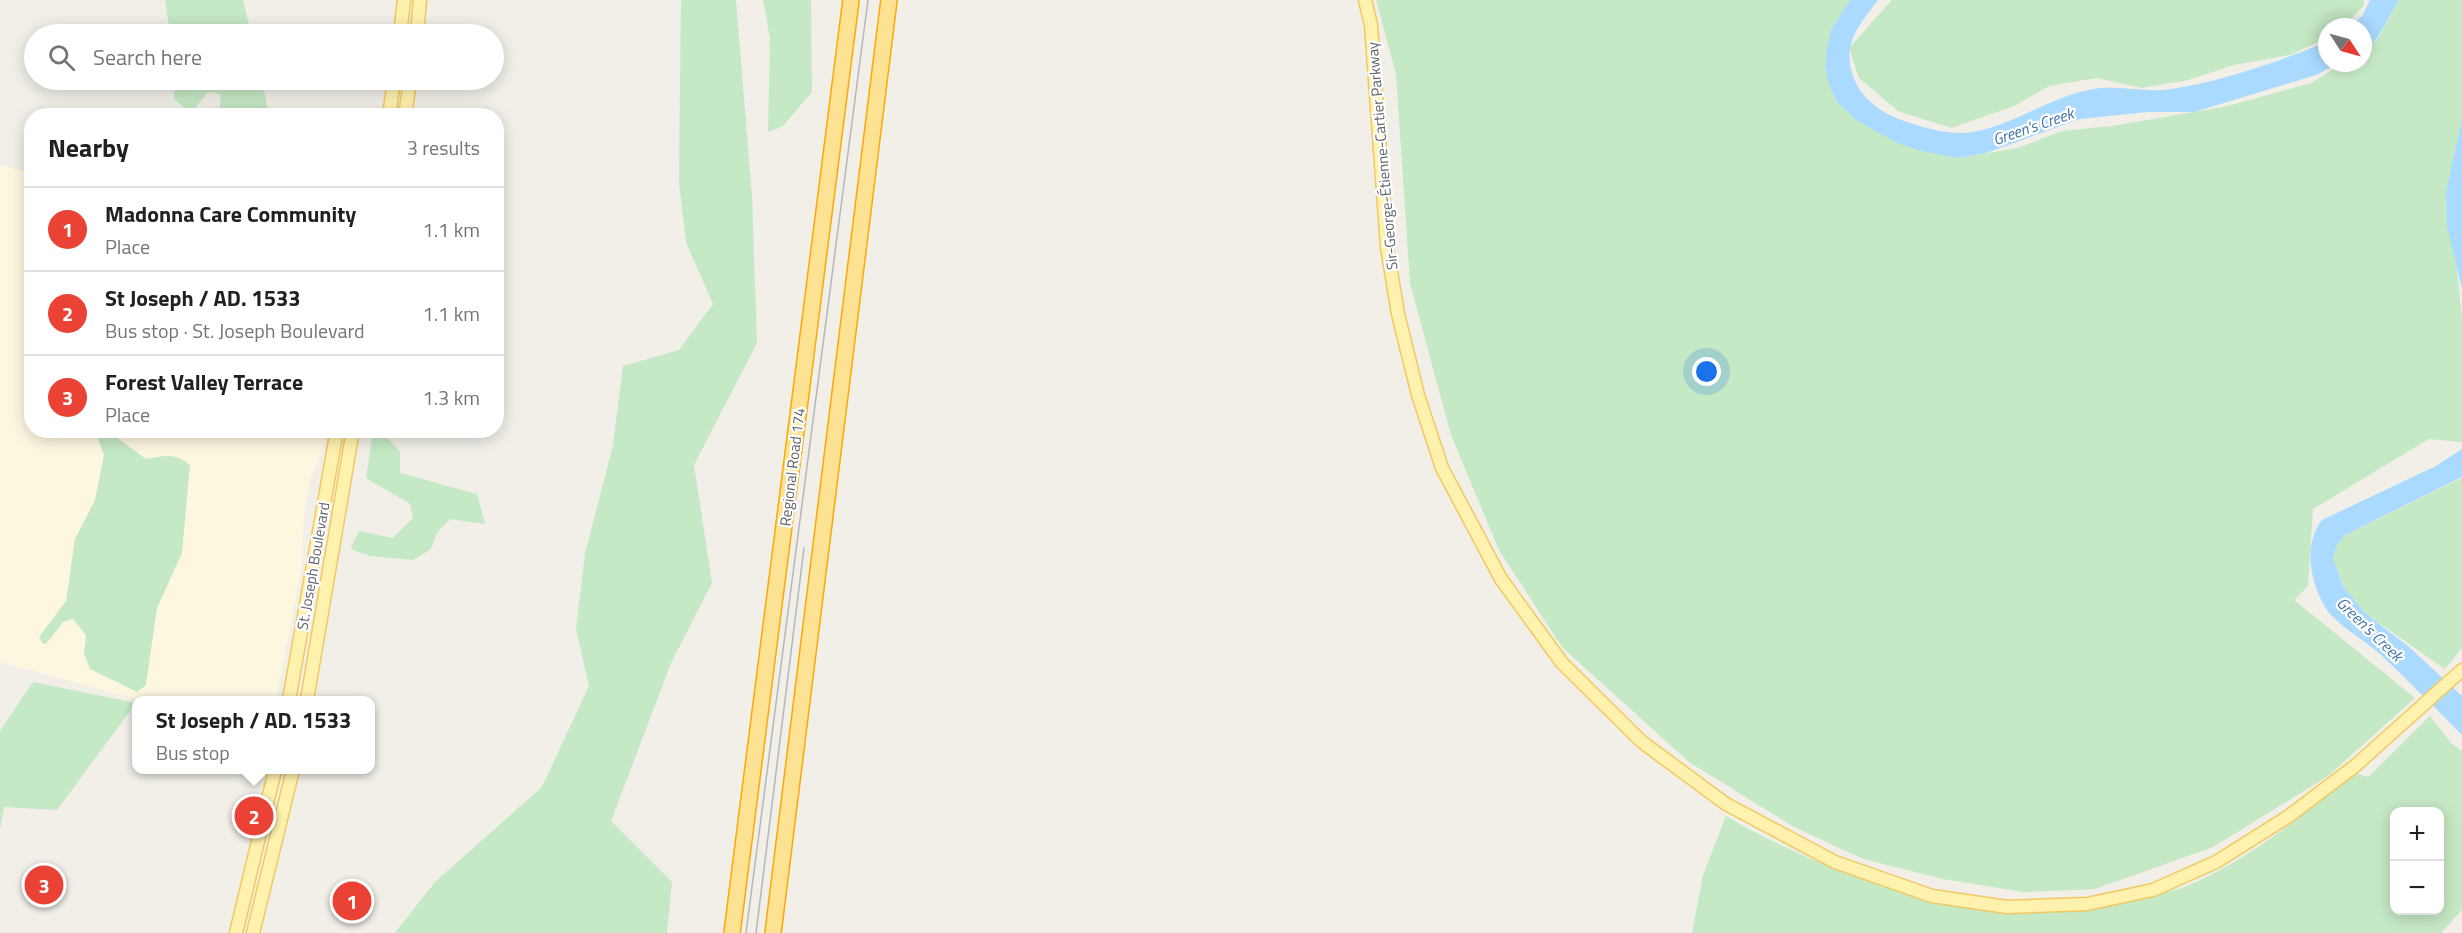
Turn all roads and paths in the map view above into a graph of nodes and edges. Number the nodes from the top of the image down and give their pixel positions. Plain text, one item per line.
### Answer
1 (404, 0) edge
2 (420, 0) edge
3 (851, 0) edge
4 (889, 0) edge
5 (1365, 0) edge
6 (404, 24) edge
7 (418, 24) edge
8 (393, 90) edge
9 (409, 90) edge
10 (390, 108) edge
11 (406, 108) edge
12 (336, 438) edge
13 (352, 438) edge
14 (304, 620) junction
15 (321, 622) junction
16 (2462, 670) edge
17 (290, 696) edge
18 (308, 696) edge
19 (274, 774) edge
20 (292, 774) edge
21 (258, 851) junction
22 (274, 853) junction
23 (236, 933) edge
24 (253, 933) edge
25 (732, 933) edge
26 (773, 933) edge

1 - 6 main road
2 - 7 main road
3 - 25 highway, Regional Road 174
4 - 26 highway
5 - 16 main road, Sir-George-Étienne-Cartier Parkway
8 - 10 main road
9 - 11 main road
12 - 14 main road, St. Joseph Boulevard
13 - 15 main road, St. Joseph Boulevard
14 - 15 main road
14 - 17 main road, St. Joseph Boulevard
15 - 18 main road, St. Joseph Boulevard
19 - 21 main road
20 - 22 main road
21 - 22 main road
21 - 23 main road
22 - 24 main road

